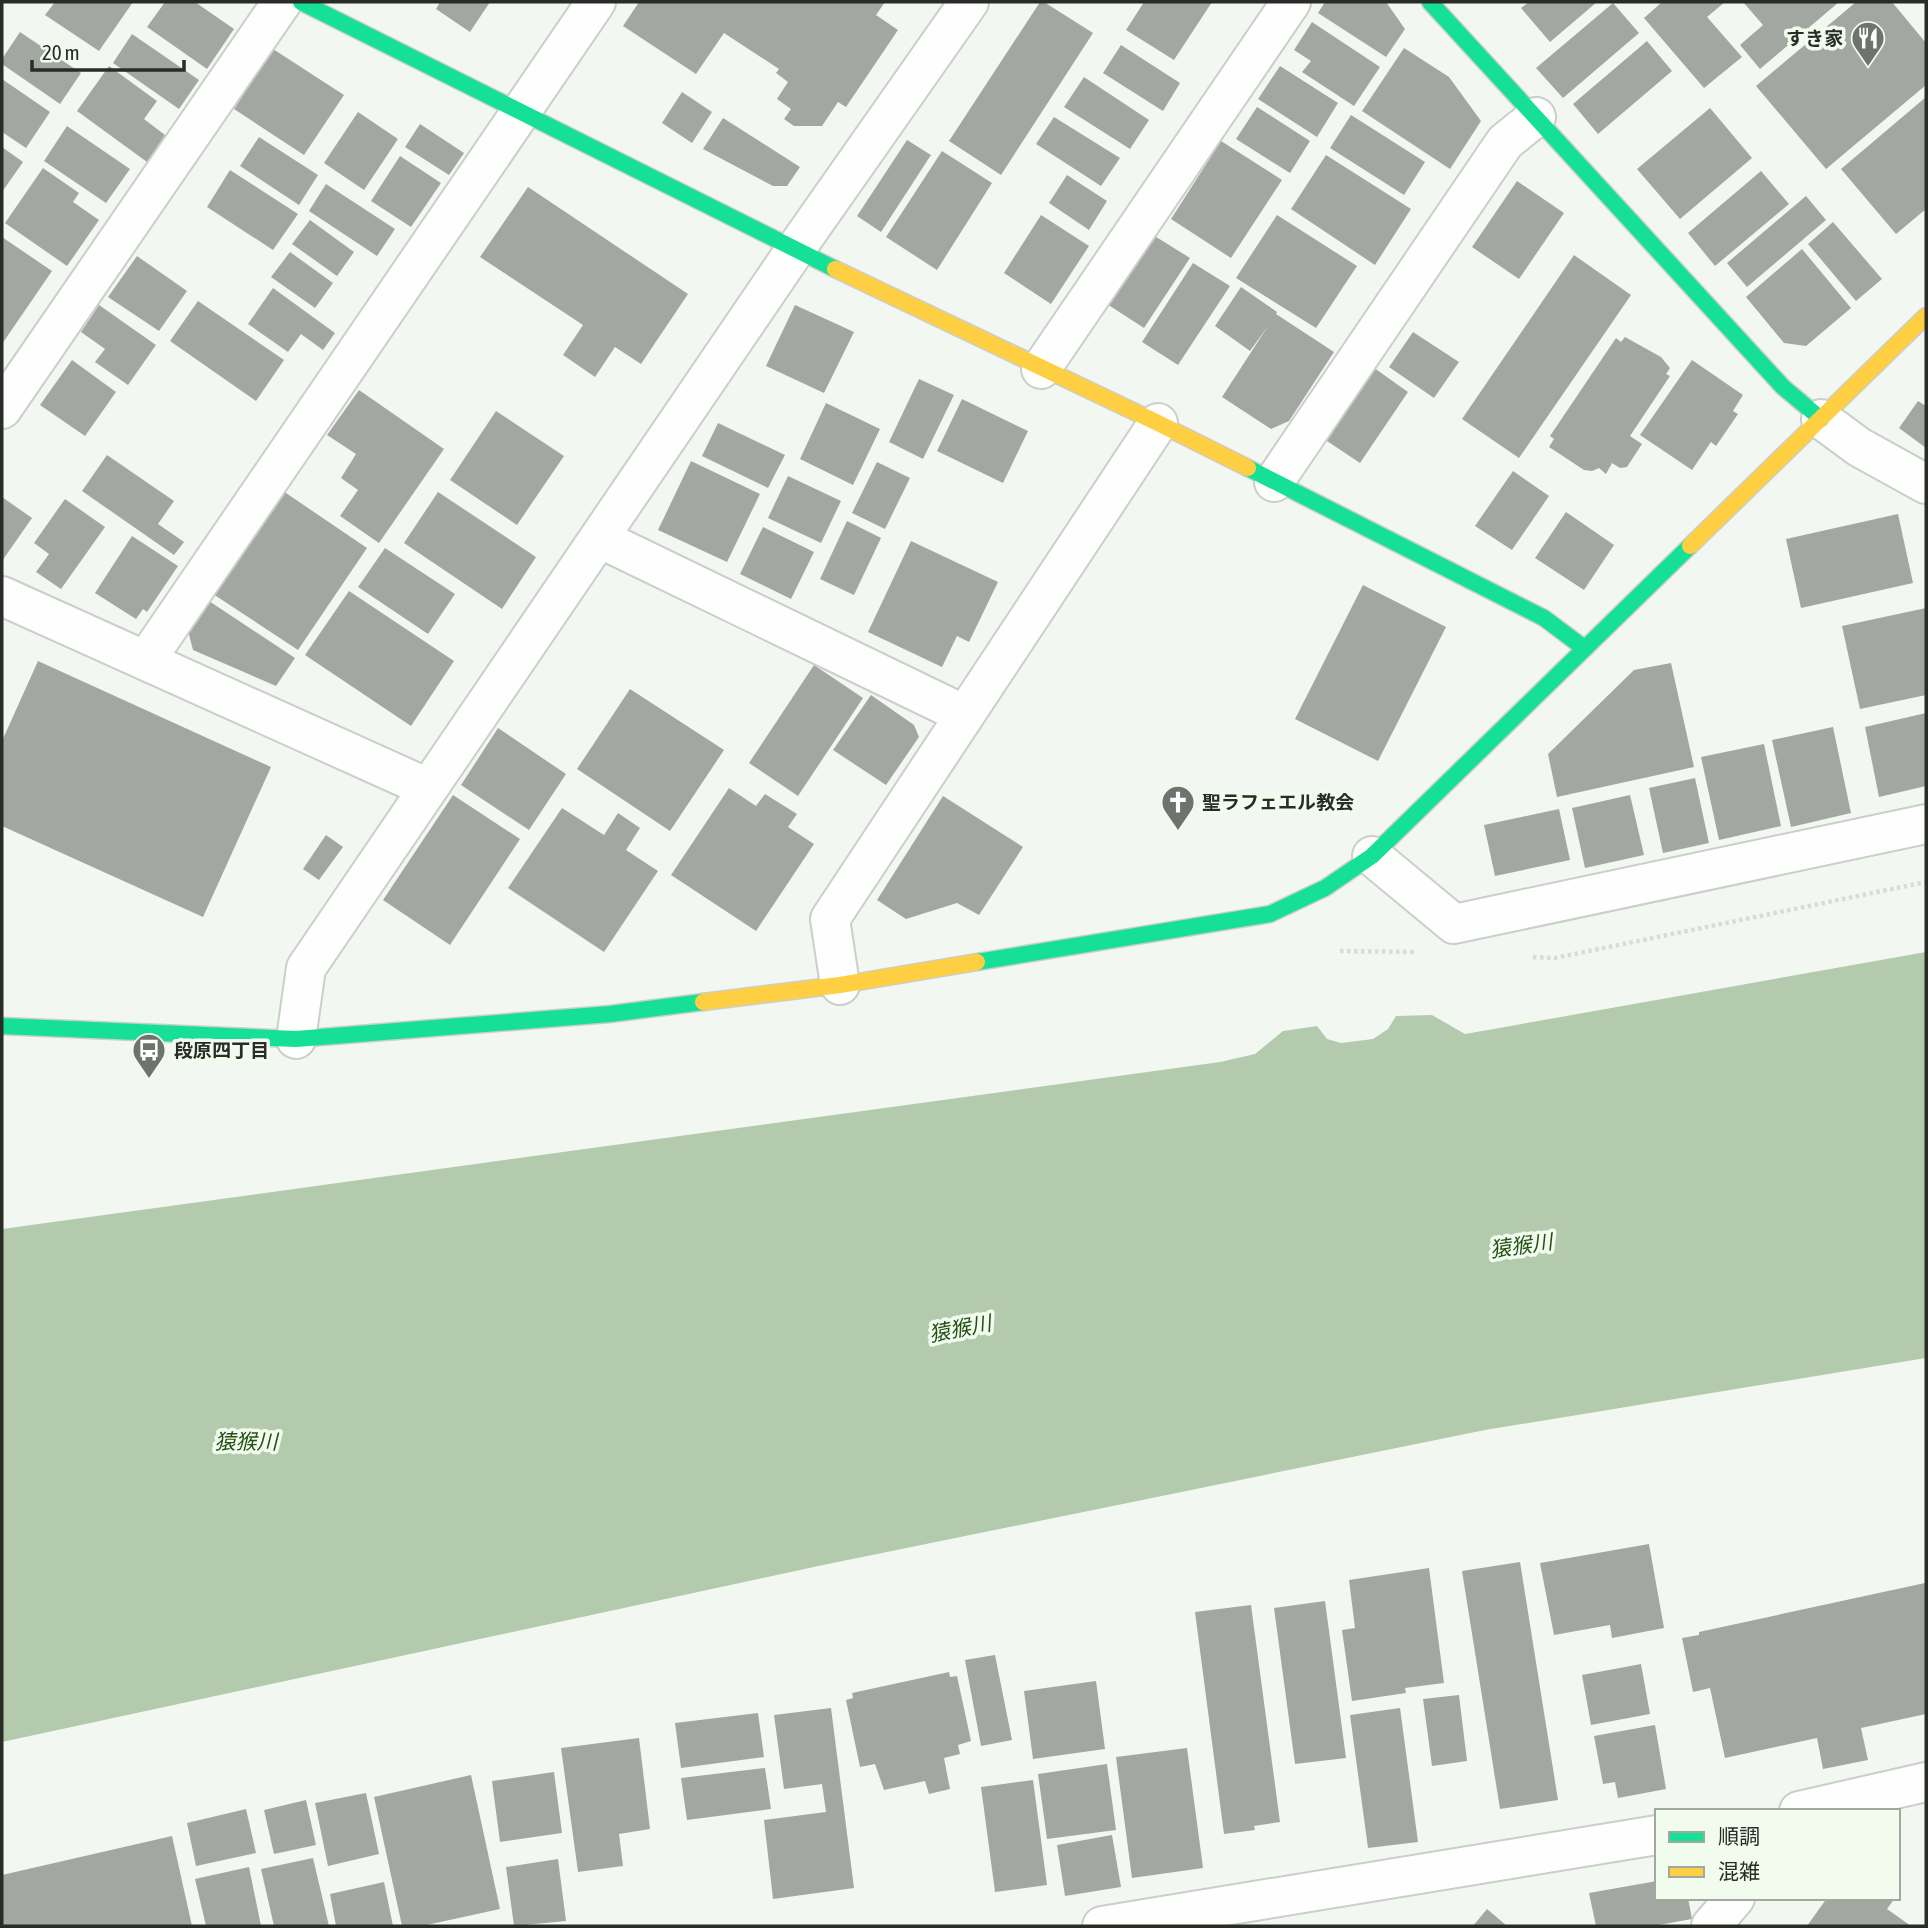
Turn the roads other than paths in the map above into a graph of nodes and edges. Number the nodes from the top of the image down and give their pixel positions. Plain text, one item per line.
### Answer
1 (282, 2) edge
2 (300, 2) edge
3 (596, 2) edge
4 (969, 2) edge
5 (1291, 2) edge
6 (1430, 2) edge
7 (519, 112) junction
8 (1536, 117) junction
9 (795, 250) junction
10 (1926, 316) edge
11 (1041, 369) junction
12 (2, 409) edge
13 (1821, 419) junction
14 (1158, 423) junction
15 (1274, 482) junction
16 (1926, 484) edge
17 (599, 538) junction
18 (2, 596) edge
19 (1584, 648) junction
20 (146, 660) junction
21 (965, 715) junction
22 (428, 788) junction
23 (1926, 824) edge
24 (1372, 856) junction
25 (840, 985) junction
26 (2, 1026) edge
27 (296, 1039) junction
28 (1926, 1782) edge
29 (1808, 1809) edge
30 (1655, 1835) edge
31 (1733, 1900) edge
32 (1101, 1926) edge
33 (1712, 1926) edge

1 - 12 street
2 - 7 street
3 - 7 street
4 - 9 street
5 - 11 street
6 - 8 street
7 - 9 street
7 - 20 street
8 - 13 street
8 - 15 street
9 - 11 street
9 - 17 street
10 - 13 street
11 - 14 street
13 - 16 street
13 - 19 street
14 - 15 street
14 - 21 street
15 - 19 street
17 - 21 street
17 - 22 street
18 - 20 street
19 - 24 street
20 - 22 street
21 - 25 street
22 - 27 street
23 - 24 street
24 - 25 street
25 - 27 street
26 - 27 street
28 - 29 street
30 - 32 street
31 - 33 street

